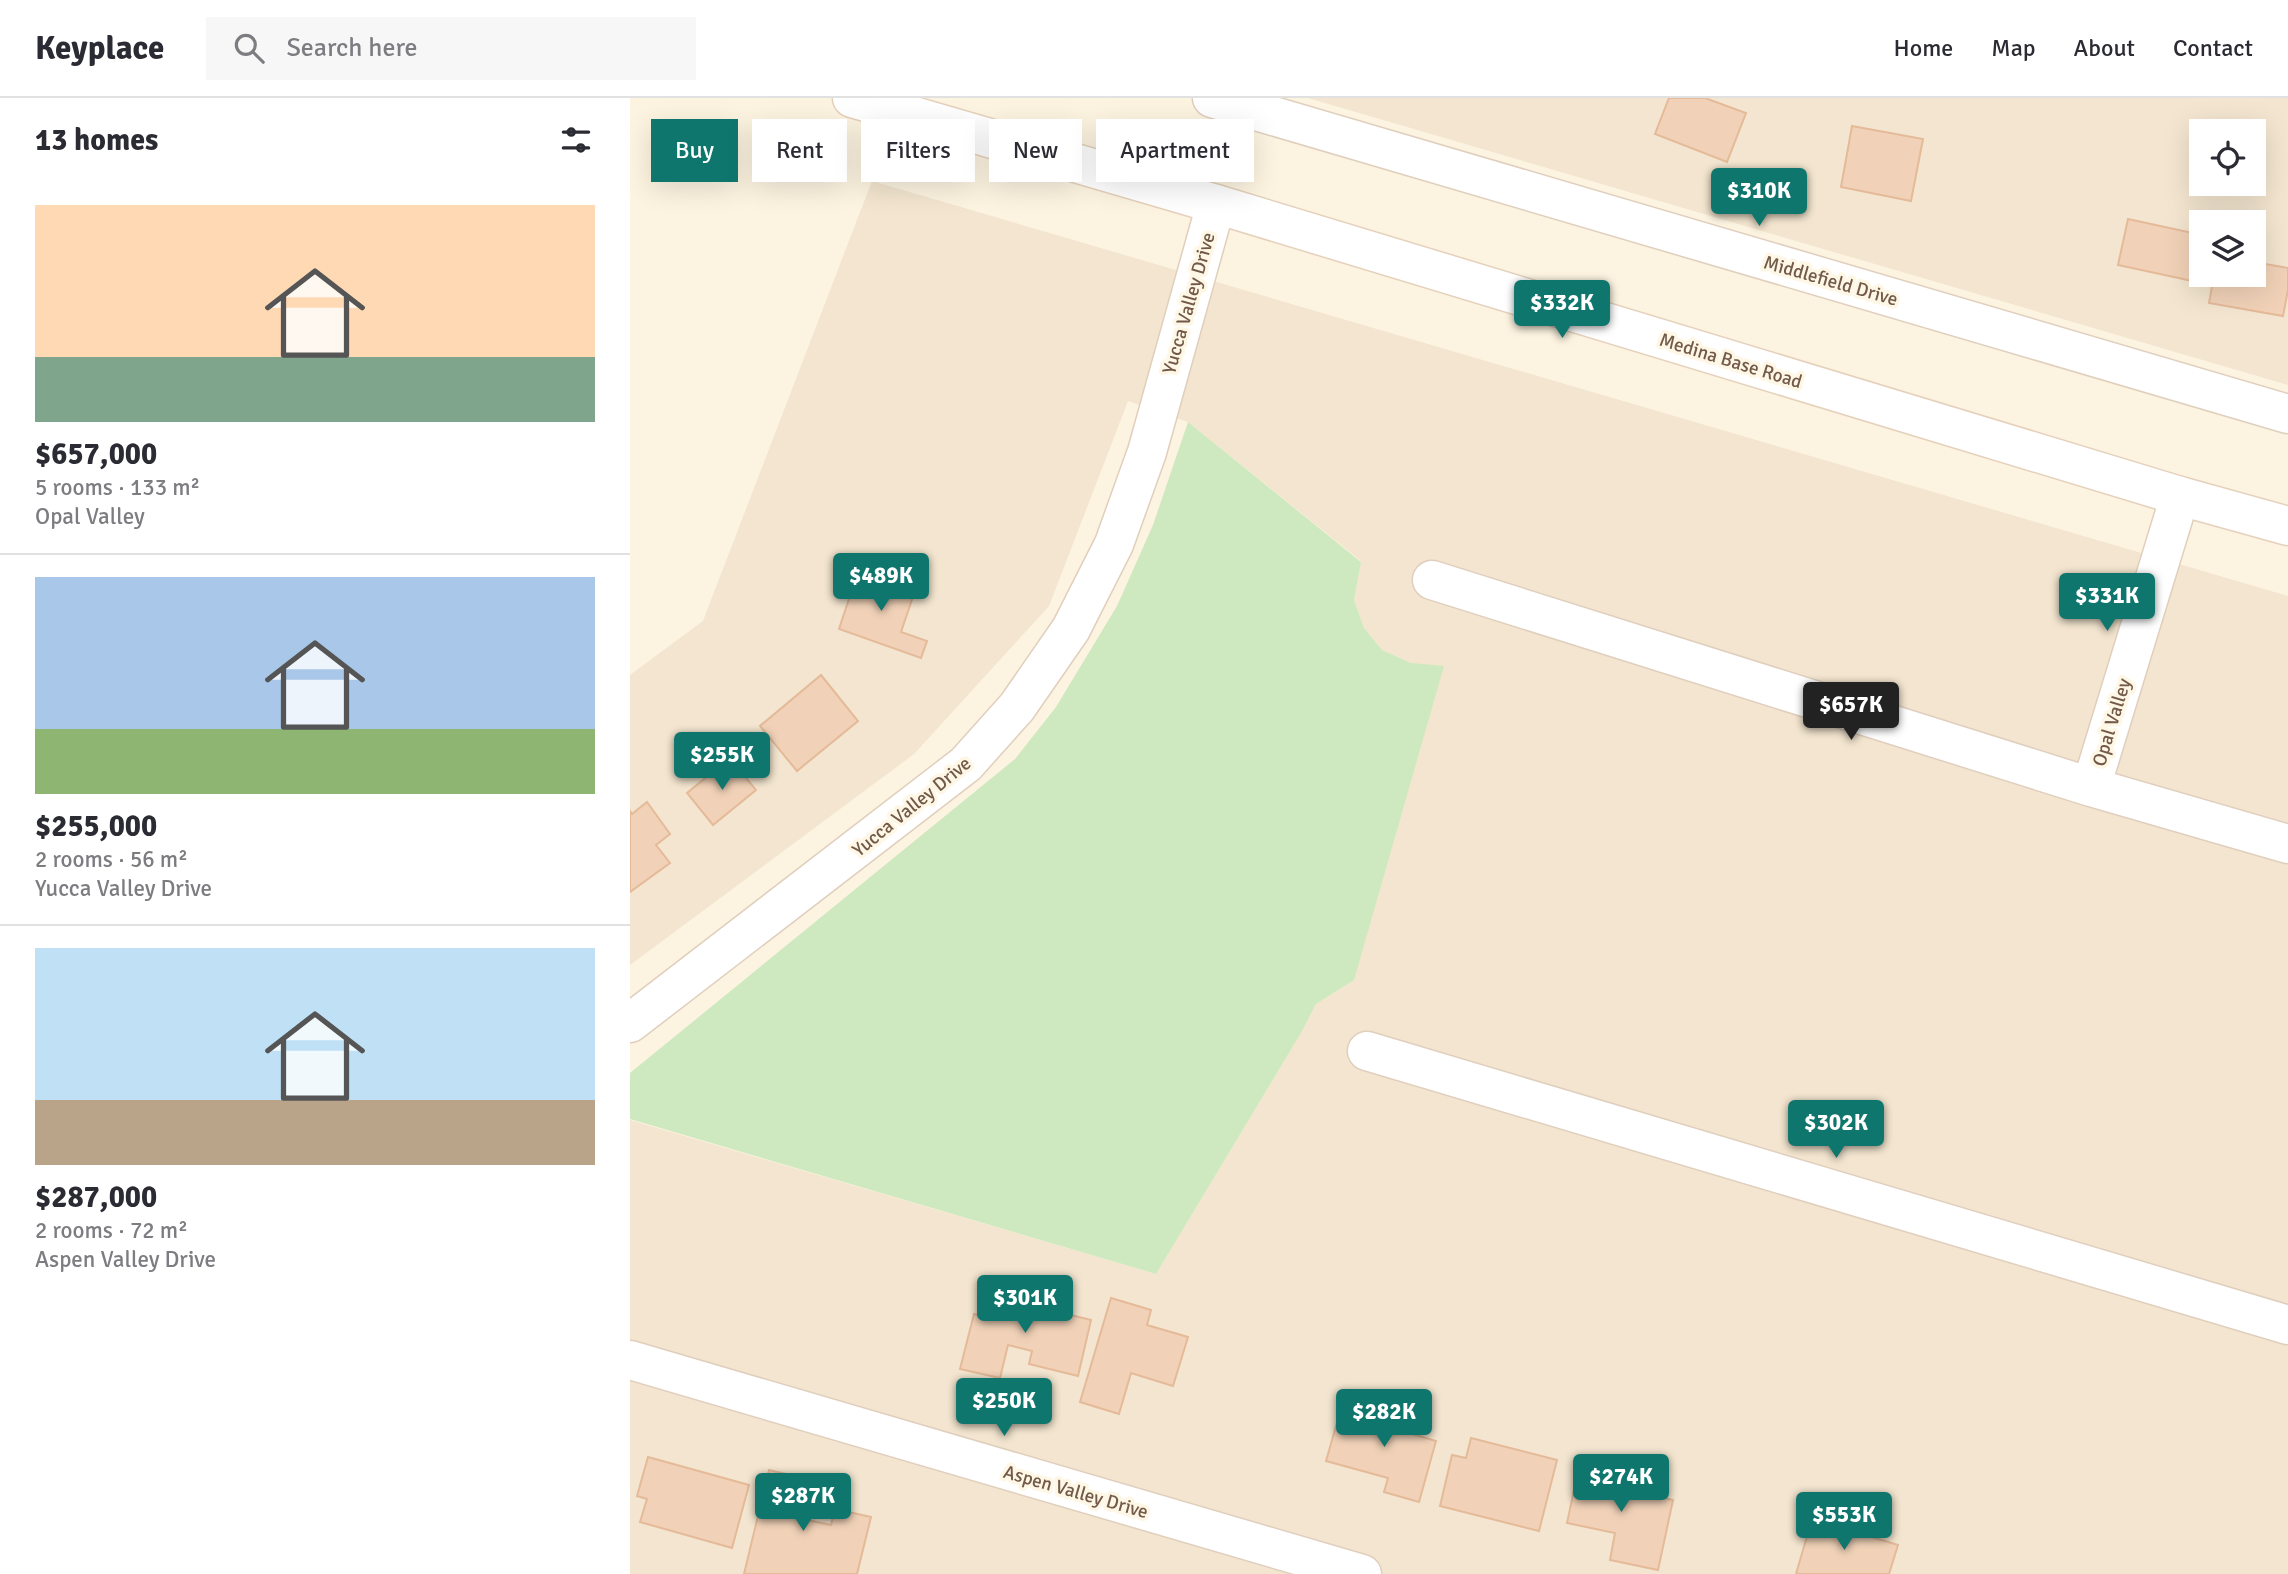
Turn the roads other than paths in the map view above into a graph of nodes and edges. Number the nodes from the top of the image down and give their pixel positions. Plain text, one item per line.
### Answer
1 (852, 98) edge
2 (1212, 98) edge
3 (1216, 204) junction
4 (2288, 414) edge
5 (2180, 496) junction
6 (2288, 526) edge
7 (1432, 580) dead end
8 (2091, 787) junction
9 (2288, 844) edge
10 (630, 1023) edge
11 (1367, 1051) dead end
12 (2288, 1325) edge
13 (630, 1360) edge
14 (1362, 1574) edge

1 - 3 street, Medina Base Road
2 - 4 street, Middlefield Drive
3 - 5 street, Medina Base Road
3 - 10 street, Yucca Valley Drive
5 - 6 street, Medina Base Road
5 - 8 street, Opal Valley
7 - 8 street
8 - 9 street
11 - 12 street
13 - 14 street, Aspen Valley Drive

